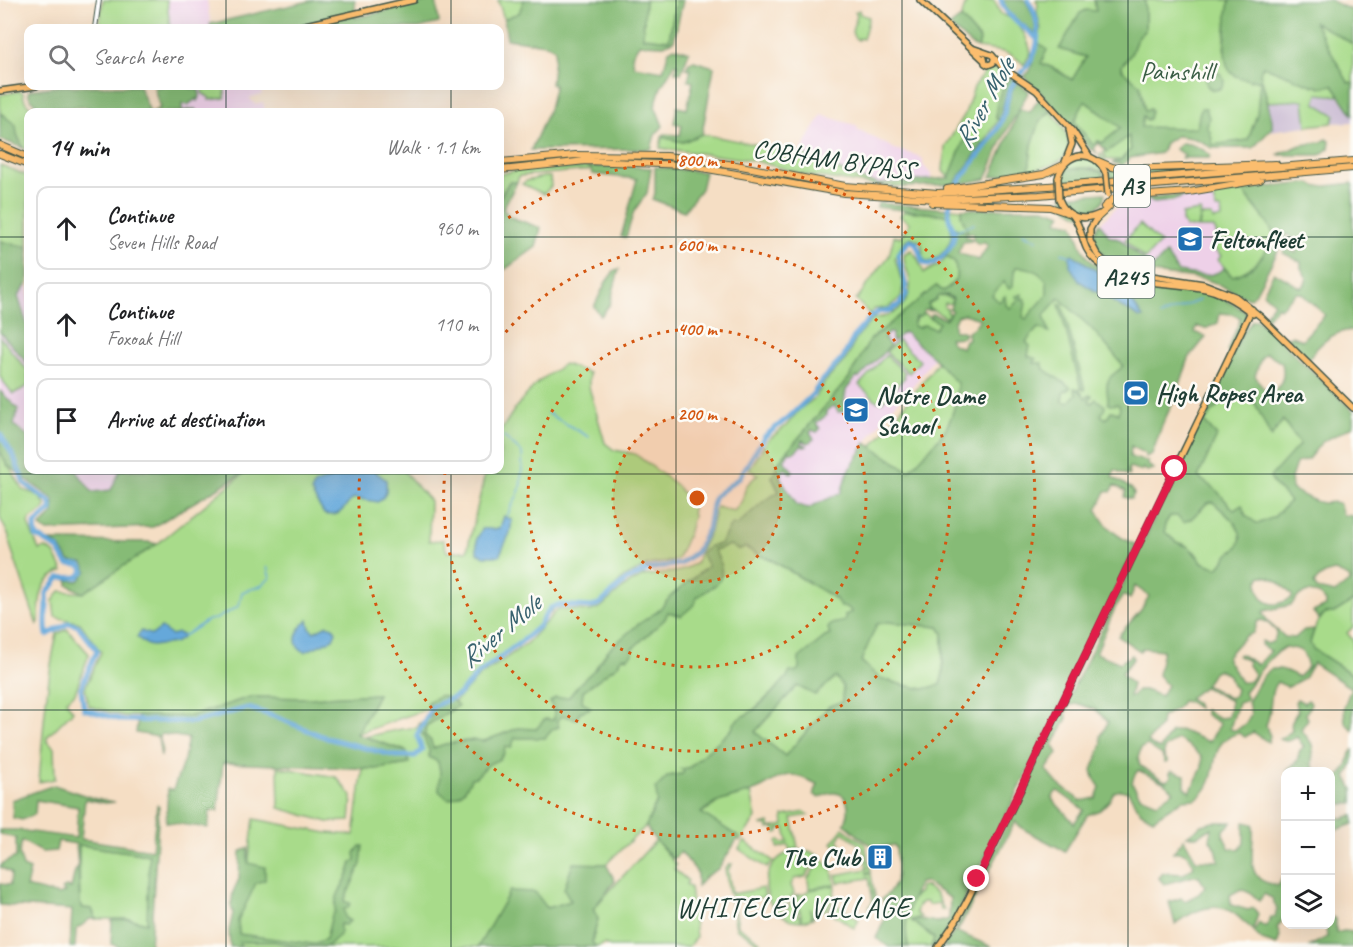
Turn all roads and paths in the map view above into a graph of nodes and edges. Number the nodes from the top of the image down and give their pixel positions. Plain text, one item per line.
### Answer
1 (99, 0) edge
2 (414, 0) edge
3 (920, 0) edge
4 (96, 24) edge
5 (309, 24) edge
6 (24, 88) edge
7 (0, 91) edge
8 (1068, 127) junction
9 (0, 145) edge
10 (0, 154) edge
11 (24, 155) edge
12 (1090, 157) junction
13 (1098, 161) junction
14 (1353, 161) edge
15 (504, 162) edge
16 (24, 163) edge
17 (1064, 164) junction
18 (1306, 165) junction
19 (1353, 168) edge
20 (504, 170) edge
21 (1299, 173) junction
22 (937, 196) junction
23 (1139, 197) junction
24 (964, 199) junction
25 (1104, 207) junction
26 (1070, 214) junction
27 (1098, 216) junction
28 (1250, 313) junction
29 (1353, 408) edge
30 (938, 947) edge

1 - 4 street
2 - 5 main road
3 - 8 main road
6 - 7 main road
8 - 12 main road
8 - 17 main road
9 - 11 highway
10 - 16 highway
12 - 13 main road
12 - 17 main road
13 - 18 highway
13 - 25 main road, bridge
14 - 18 highway, A3
15 - 22 highway, COBHAM BYPASS / A3
17 - 22 highway
17 - 26 main road, bridge
18 - 24 highway, COBHAM BYPASS / A3
19 - 21 highway, A3
20 - 22 highway, COBHAM BYPASS / A3
21 - 23 highway
21 - 24 highway, COBHAM BYPASS / A3
22 - 24 highway, COBHAM BYPASS / A3
23 - 25 highway
23 - 27 highway
24 - 26 highway
25 - 27 main road
26 - 27 main road
26 - 28 main road, A245
27 - 28 main road, A245
28 - 29 main road, A245
28 - 30 main road

